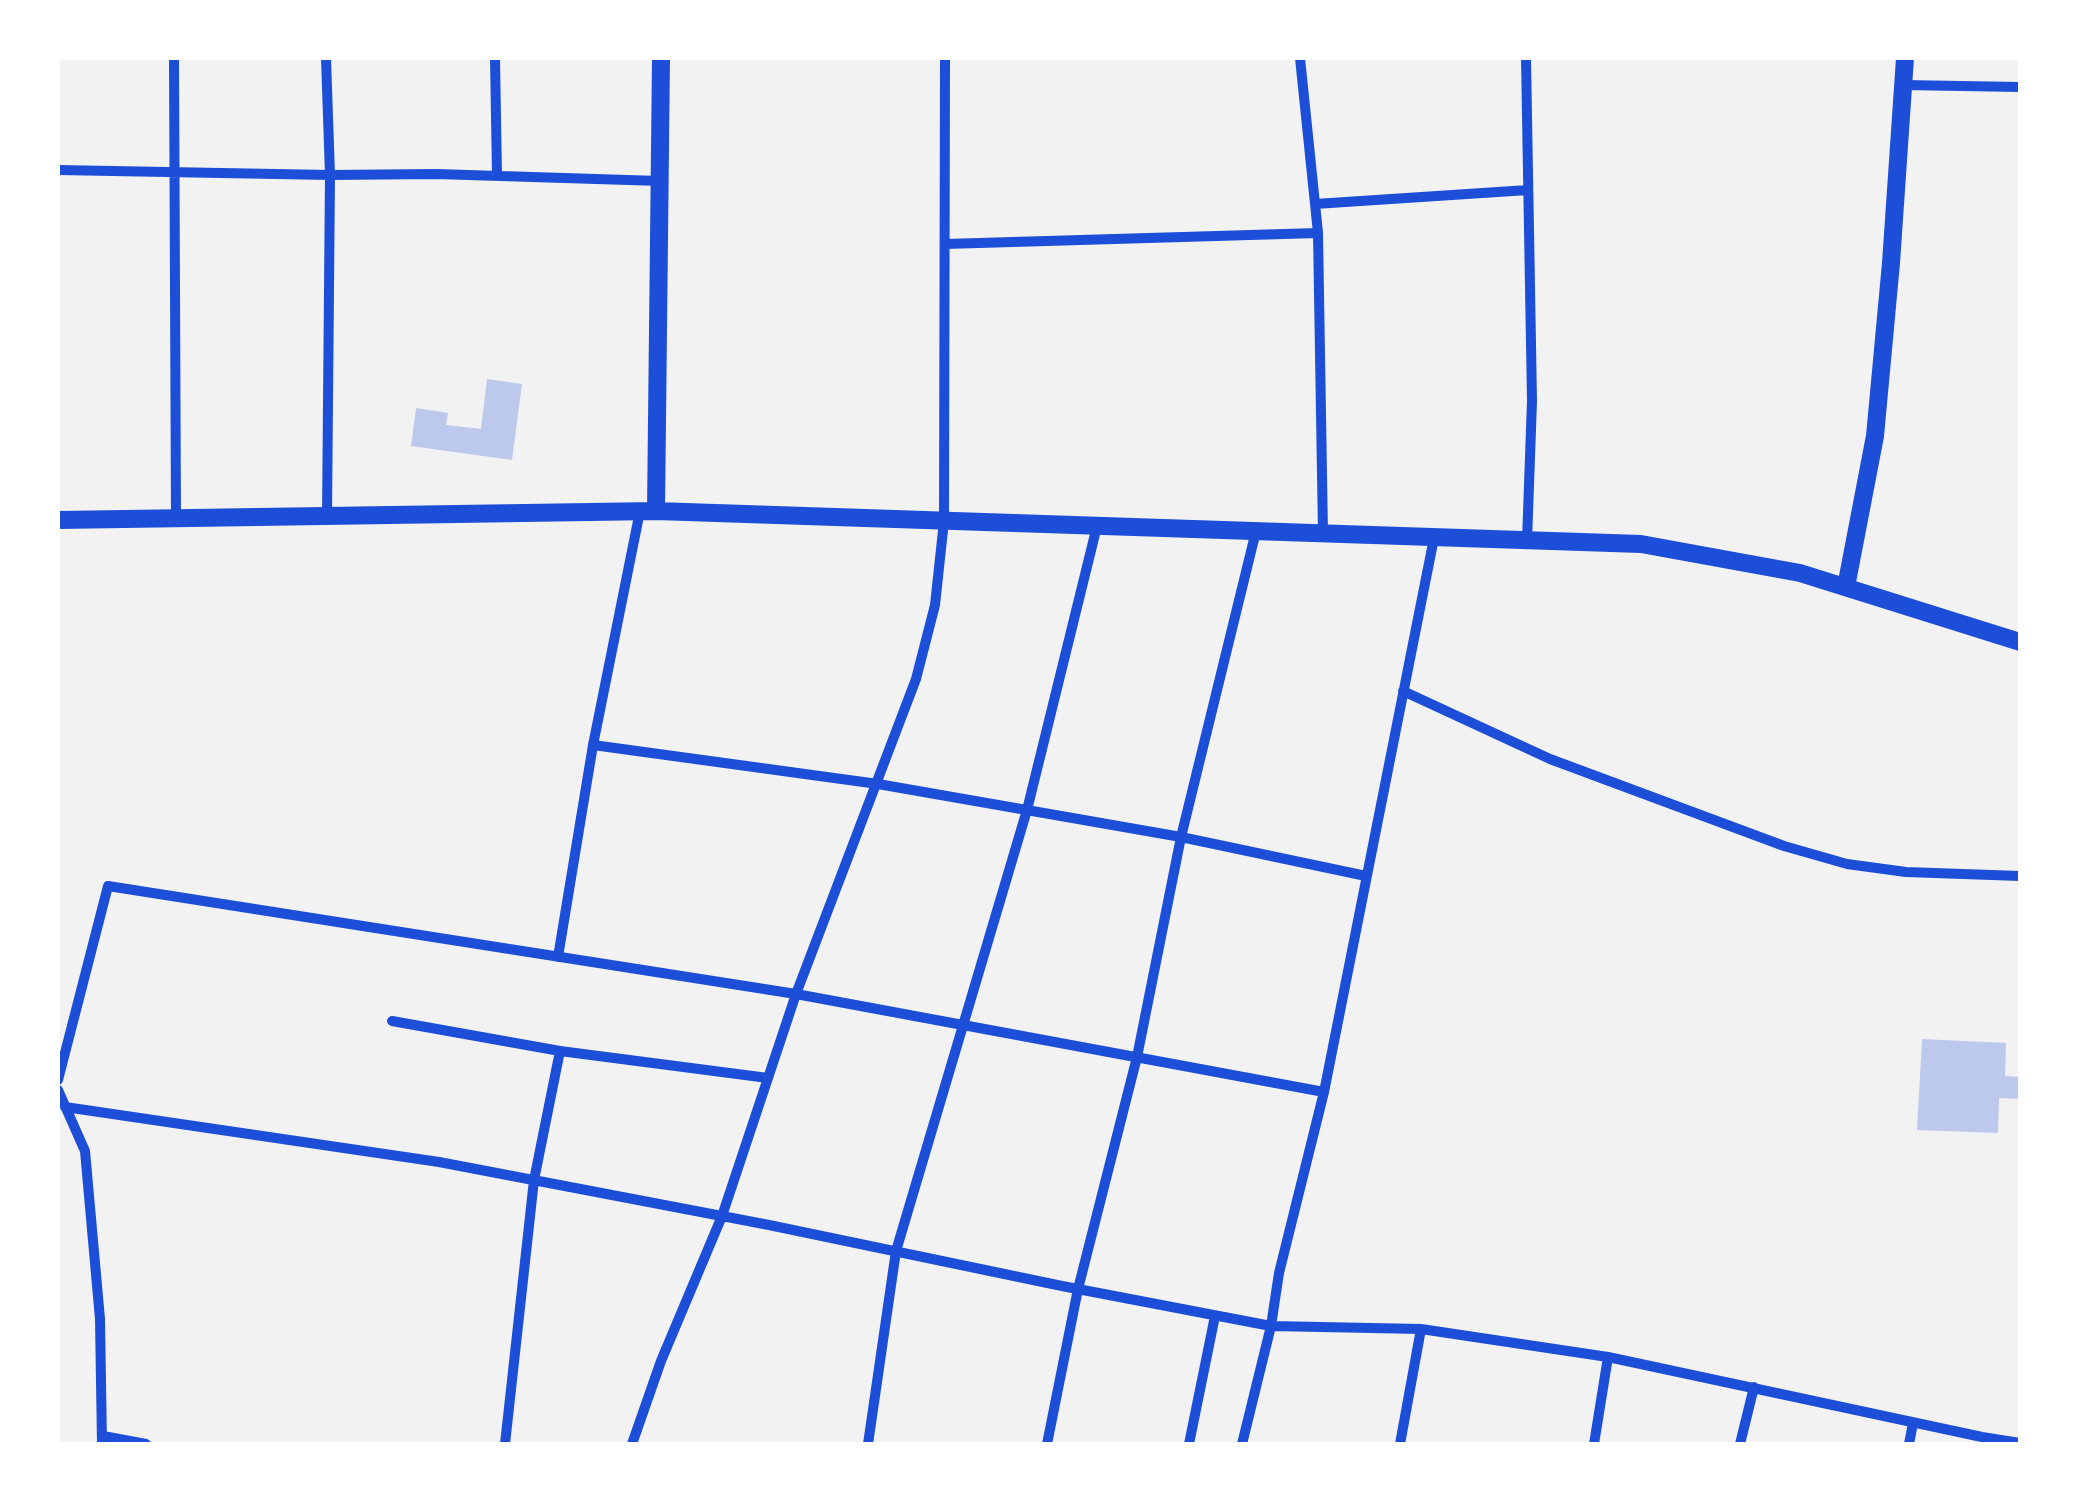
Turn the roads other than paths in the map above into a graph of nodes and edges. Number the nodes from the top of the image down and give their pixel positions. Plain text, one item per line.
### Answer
1 (174, 58) edge
2 (326, 58) edge
3 (494, 58) edge
4 (662, 58) edge
5 (945, 58) edge
6 (1300, 58) edge
7 (1526, 58) edge
8 (1905, 58) edge
9 (1903, 85) junction
10 (2020, 87) edge
11 (58, 170) edge
12 (173, 172) junction
13 (330, 175) junction
14 (497, 176) junction
15 (660, 181) junction
16 (1528, 190) junction
17 (1315, 204) junction
18 (1318, 233) junction
19 (945, 244) junction
20 (648, 511) junction
21 (327, 516) junction
22 (176, 518) junction
23 (58, 520) edge
24 (944, 521) junction
25 (1098, 526) junction
26 (1256, 532) junction
27 (1323, 534) junction
28 (1434, 538) junction
29 (1527, 540) junction
30 (1846, 588) junction
31 (2020, 642) edge
32 (1403, 691) junction
33 (593, 745) junction
34 (878, 784) junction
35 (1027, 810) junction
36 (1181, 837) junction
37 (1366, 876) junction
38 (2020, 876) edge
39 (558, 957) junction
40 (796, 994) junction
41 (392, 1021) dead end
42 (963, 1025) junction
43 (560, 1050) junction
44 (1137, 1057) junction
45 (768, 1078) junction
46 (58, 1080) edge
47 (58, 1090) edge
48 (1324, 1092) junction
49 (65, 1107) junction
50 (534, 1180) junction
51 (722, 1216) junction
52 (896, 1251) junction
53 (1078, 1289) junction
54 (1215, 1316) junction
55 (1271, 1326) junction
56 (1421, 1329) junction
57 (1608, 1357) junction
58 (1754, 1387) junction
59 (1913, 1422) junction
60 (102, 1440) edge
61 (2020, 1442) edge
62 (146, 1444) edge
63 (505, 1444) edge
64 (632, 1444) edge
65 (868, 1444) edge
66 (1047, 1444) edge
67 (1189, 1444) edge
68 (1242, 1444) edge
69 (1400, 1444) edge
70 (1594, 1444) edge
71 (1740, 1444) edge
72 (1909, 1444) edge

1 - 12 street
2 - 13 street
3 - 14 street
4 - 15 street
5 - 19 street
6 - 17 street
7 - 16 street
8 - 9 street
9 - 10 street
9 - 30 street
11 - 12 street
12 - 13 street
12 - 22 street
13 - 14 street
13 - 21 street
14 - 15 street
15 - 20 street
16 - 17 street
16 - 29 street
17 - 18 street
18 - 19 street
18 - 27 street
19 - 24 street
20 - 21 street
20 - 24 street
20 - 33 street
21 - 22 street
22 - 23 street
24 - 25 street
24 - 34 street
25 - 26 street
25 - 35 street
26 - 27 street
26 - 36 street
27 - 28 street
28 - 29 street
28 - 32 street
29 - 30 street
30 - 31 street
32 - 37 street
32 - 38 street
33 - 34 street
33 - 39 street
34 - 35 street
34 - 40 street
35 - 36 street
35 - 42 street
36 - 37 street
36 - 44 street
37 - 48 street
39 - 40 street
39 - 46 street
40 - 42 street
40 - 45 street
41 - 43 street
42 - 44 street
42 - 52 street
43 - 45 street
43 - 50 street
44 - 48 street
44 - 53 street
45 - 51 street
47 - 49 street
48 - 55 street
49 - 50 street
49 - 60 street
50 - 51 street
50 - 63 street
51 - 52 street
51 - 64 street
52 - 53 street
52 - 65 street
53 - 54 street
53 - 66 street
54 - 55 street
54 - 67 street
55 - 56 street
55 - 68 street
56 - 57 street
56 - 69 street
57 - 58 street
57 - 70 street
58 - 59 street
58 - 71 street
59 - 61 street
59 - 72 street
60 - 62 street

